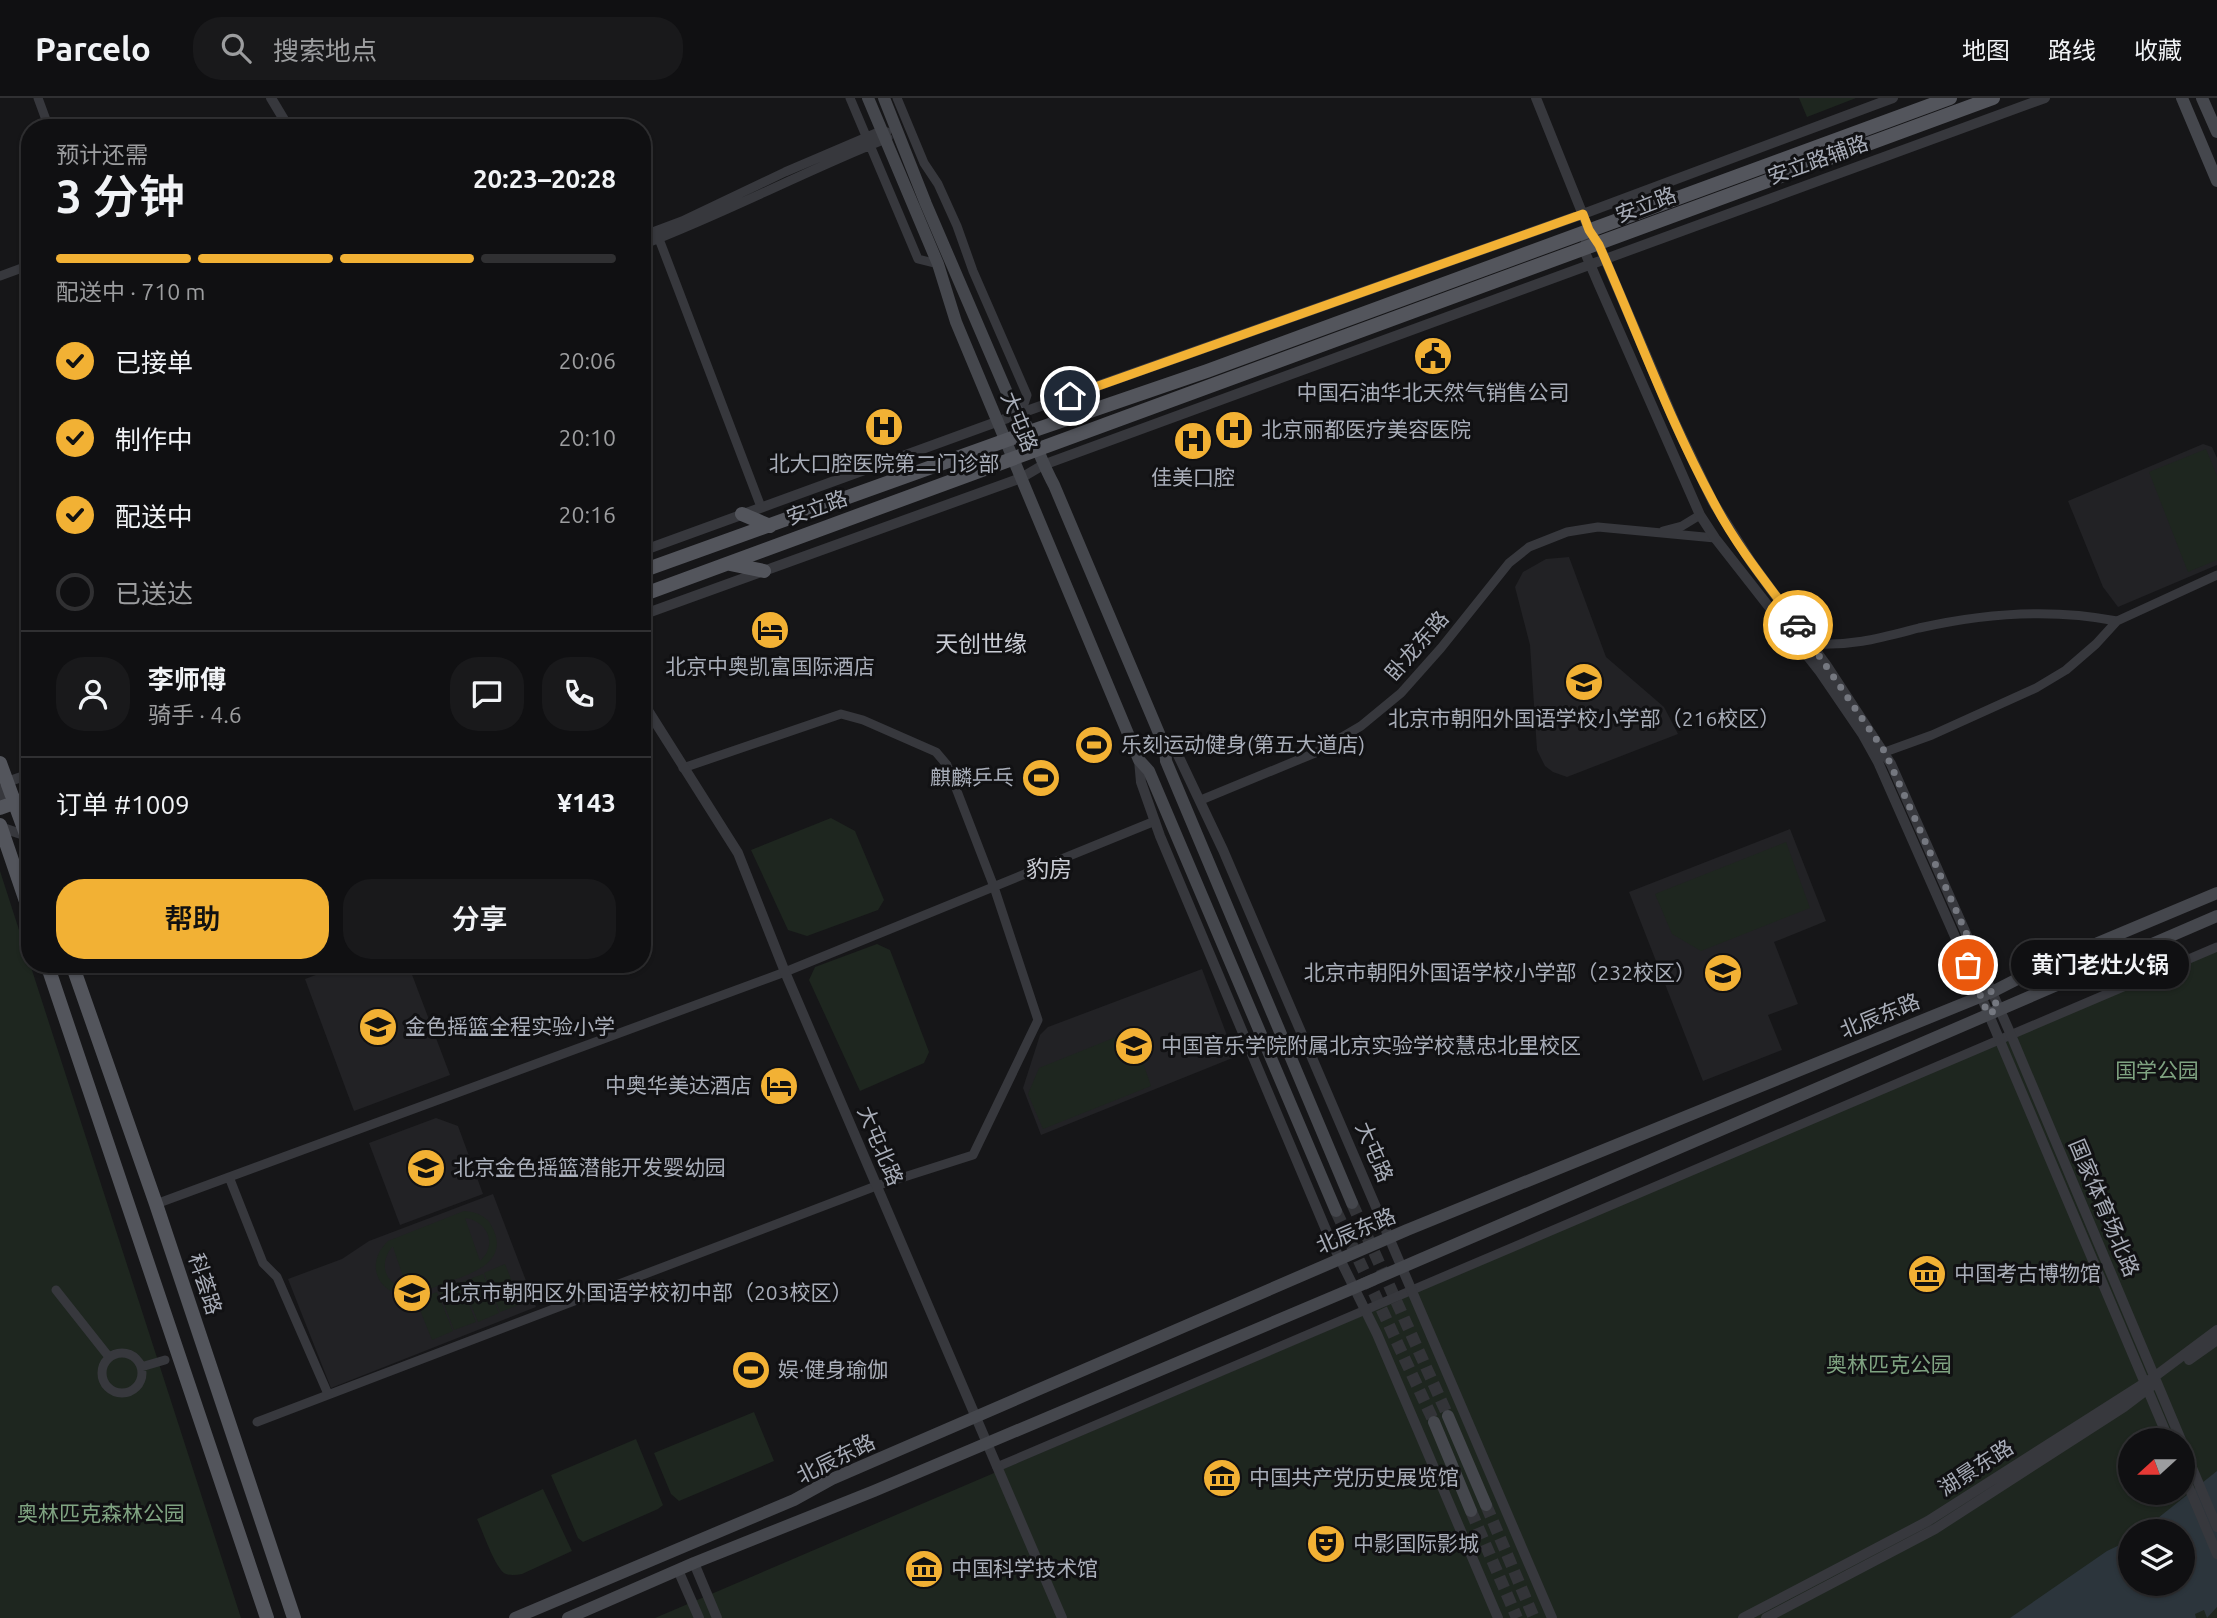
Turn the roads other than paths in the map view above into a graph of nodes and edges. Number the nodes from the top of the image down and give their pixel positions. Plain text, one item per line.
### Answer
1 (38, 98) edge
2 (271, 98) edge
3 (850, 98) edge
4 (868, 98) edge
5 (884, 98) edge
6 (897, 98) edge
7 (1536, 98) edge
8 (1894, 98) edge
9 (1950, 98) edge
10 (1993, 98) edge
11 (2045, 98) edge
12 (2182, 98) edge
13 (2202, 98) edge
14 (46, 119) edge
15 (284, 119) edge
16 (2217, 132) edge
17 (899, 133) junction
18 (883, 135) junction
19 (868, 141) junction
20 (2217, 181) edge
21 (1583, 214) junction
22 (1589, 230) junction
23 (651, 235) edge
24 (657, 235) junction
25 (651, 239) edge
26 (1602, 251) junction
27 (1587, 257) junction
28 (937, 264) junction
29 (21, 268) edge
30 (0, 276) edge
31 (1021, 413) junction
32 (998, 422) junction
33 (1029, 432) junction
34 (1005, 440) junction
35 (1036, 450) junction
36 (1013, 458) junction
37 (1043, 465) junction
38 (1021, 478) junction
39 (761, 507) junction
40 (742, 514) junction
41 (1700, 514) junction
42 (770, 526) junction
43 (1651, 531) junction
44 (1715, 538) junction
45 (651, 548) edge
46 (729, 563) junction
47 (651, 568) edge
48 (764, 571) junction
49 (2217, 575) edge
50 (651, 593) edge
51 (651, 612) edge
52 (2117, 621) junction
53 (1812, 645) junction
54 (651, 716) edge
55 (1165, 747) junction
56 (1885, 752) junction
57 (1139, 760) junction
58 (0, 763) edge
59 (683, 768) junction
60 (21, 777) edge
61 (7, 782) junction
62 (0, 798) edge
63 (1201, 800) junction
64 (21, 801) edge
65 (15, 803) junction
66 (0, 807) edge
67 (21, 812) edge
68 (21, 821) edge
69 (1155, 821) junction
70 (0, 826) edge
71 (21, 835) edge
72 (994, 887) junction
73 (21, 888) edge
74 (2217, 893) edge
75 (2217, 916) edge
76 (2217, 947) edge
77 (785, 972) junction
78 (50, 973) edge
79 (75, 973) edge
80 (1986, 994) junction
81 (1993, 1012) junction
82 (2005, 1038) junction
83 (229, 1177) junction
84 (876, 1185) junction
85 (1352, 1203) tunnel mouth
86 (156, 1204) junction
87 (1336, 1211) tunnel mouth
88 (1389, 1237) junction
89 (1340, 1259) junction
90 (1401, 1268) junction
91 (1354, 1288) junction
92 (56, 1290) dead end
93 (1412, 1290) junction
94 (1366, 1311) junction
95 (2217, 1330) edge
96 (2217, 1340) edge
97 (109, 1357) junction
98 (165, 1360) dead end
99 (141, 1367) junction
100 (2151, 1383) junction
101 (328, 1394) junction
102 (1448, 1416) tunnel mouth
103 (976, 1418) junction
104 (257, 1422) dead end
105 (1434, 1422) tunnel mouth
106 (2165, 1428) edge
107 (2175, 1428) edge
108 (986, 1444) junction
109 (997, 1467) junction
110 (2195, 1487) edge
111 (2195, 1490) edge
112 (1486, 1505) tunnel mouth
113 (1471, 1511) tunnel mouth
114 (2217, 1527) edge
115 (2217, 1554) edge
116 (694, 1563) junction
117 (678, 1570) junction
118 (267, 1618) edge
119 (294, 1618) edge
120 (515, 1618) edge
121 (568, 1618) edge
122 (699, 1618) edge
123 (718, 1618) edge
124 (1062, 1618) edge
125 (1498, 1618) edge
126 (1552, 1618) edge
127 (1743, 1618) edge
128 (1766, 1618) edge

1 - 14 street
2 - 15 street
3 - 19 street
4 - 18 main road, 大屯路
5 - 17 main road, 大屯路
6 - 31 street
7 - 21 street
8 - 21 street, 安立路辅路
9 - 22 main road, 安立路
10 - 26 main road, 安立路
11 - 26 street, 安立路辅路
12 - 20 main road
13 - 16 main road
17 - 18 street
17 - 31 main road, 大屯路
18 - 19 street
18 - 28 main road, 大屯路
19 - 24 street
19 - 28 street
21 - 22 street
21 - 31 street, 安立路
22 - 26 street
22 - 27 street
22 - 33 main road, 安立路
23 - 24 street
24 - 25 street
24 - 39 street
26 - 27 main road, 安立路
26 - 53 street
27 - 35 main road, 安立路
27 - 37 street, 安立路
27 - 41 street
28 - 32 main road, 大屯路
29 - 30 street
31 - 32 street, 安立路
31 - 33 main road, 大屯路
32 - 34 main road, 大屯路
32 - 39 street, 安立路
33 - 34 main road, 安立路
33 - 35 main road, 大屯路
34 - 36 main road, 大屯路
34 - 42 main road, 安立路
35 - 36 main road, 安立路
35 - 37 main road, 大屯路
36 - 38 main road, 大屯路
36 - 46 main road, 安立路
37 - 38 street, 安立路
37 - 55 main road, 大屯路
38 - 48 street, 安立路
38 - 57 main road, 大屯路
39 - 40 street, 安立路
40 - 42 main road
40 - 45 street, 安立路
41 - 43 street, 卧龙东路
41 - 44 street
42 - 47 main road, 安立路
43 - 44 street, 卧龙东路
43 - 63 street, 卧龙东路
44 - 80 street
46 - 48 main road
46 - 50 main road, 安立路
48 - 51 street, 安立路
49 - 52 street
52 - 53 street
52 - 56 street
53 - 56 street
54 - 59 street, 大屯北路
55 - 63 street, 大屯路
55 - 85 main road, 大屯路
56 - 80 street
57 - 69 street, 大屯路
57 - 87 main road, 大屯路
58 - 61 main road
59 - 72 street
59 - 77 street, 大屯北路
60 - 61 street
61 - 62 street
61 - 65 main road
63 - 88 street, 大屯路
64 - 65 main road
65 - 66 main road
65 - 67 main road
68 - 70 main road
69 - 72 street
69 - 89 street, 大屯路
70 - 71 street
70 - 73 main road
72 - 77 street
72 - 84 street
74 - 80 main road, 北辰东路
75 - 81 main road, 北辰东路
76 - 82 street
77 - 83 street
77 - 84 street, 大屯北路
78 - 118 main road
79 - 86 main road, 科荟路
80 - 81 street, 国家体育场北路
80 - 88 main road, 北辰东路
81 - 82 street, 国家体育场北路
81 - 90 main road, 北辰东路
82 - 93 street
82 - 100 street, 国家体育场北路
83 - 86 street
83 - 101 street
84 - 101 street
84 - 103 street, 大屯北路
86 - 119 main road, 科荟路
88 - 89 main road, 北辰东路
88 - 90 street, 大屯路
89 - 91 street, 大屯路
89 - 103 main road, 北辰东路
90 - 91 main road, 北辰东路
90 - 93 street, 大屯路
91 - 94 street, 大屯路
91 - 108 main road, 北辰东路
92 - 97 street
93 - 94 street
93 - 126 street, 大屯路
94 - 109 street
94 - 125 street, 大屯路
95 - 100 street, 湖景东路
96 - 100 street, 湖景东路
97 - 99 street
97 - 99 street
98 - 99 street
100 - 106 street, 国家体育场北路
100 - 107 street, 国家体育场北路
100 - 127 street, 湖景东路
100 - 128 street, 湖景东路
101 - 104 street
102 - 112 main road
103 - 108 street, 大屯北路
103 - 120 main road, 北辰东路
105 - 113 main road
108 - 109 street, 大屯北路
108 - 116 main road, 北辰东路
109 - 124 street, 大屯北路
110 - 114 street
111 - 115 street
116 - 117 main road, 北辰东路
116 - 123 street
117 - 121 main road, 北辰东路
117 - 122 street

